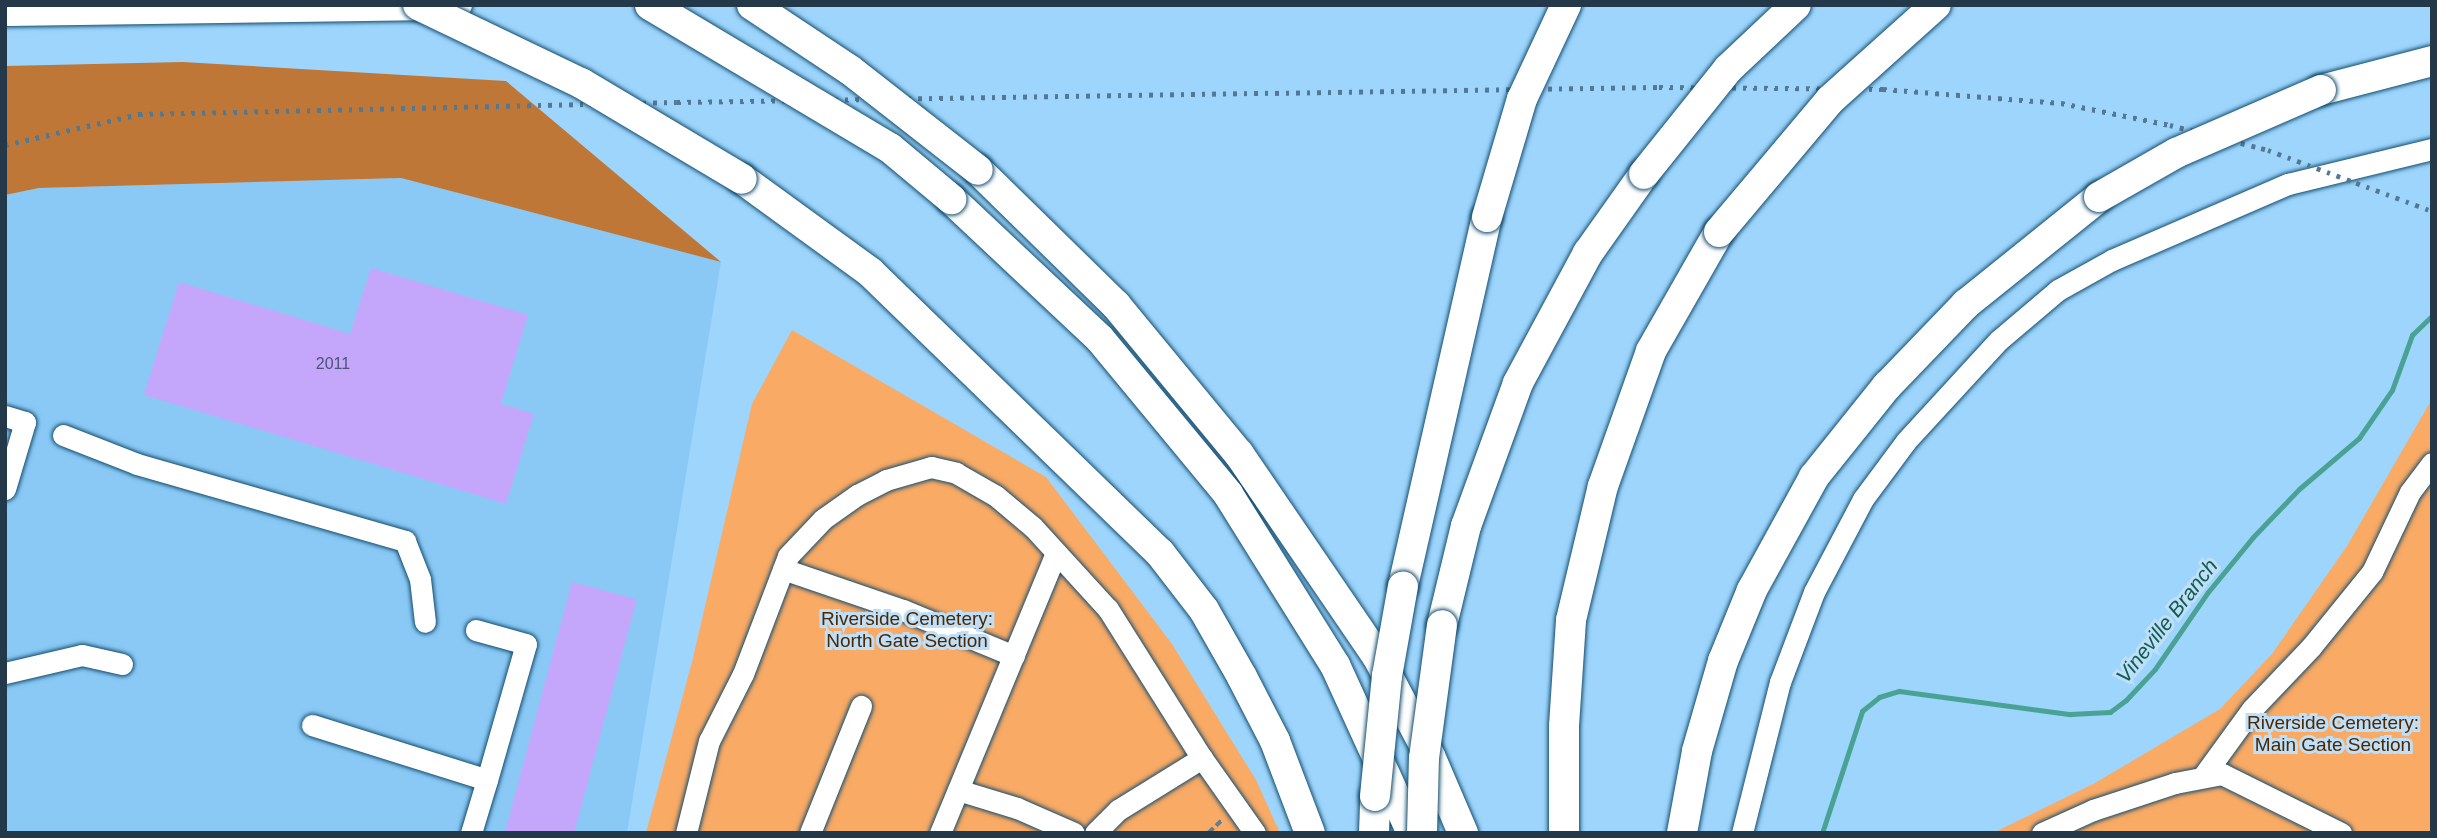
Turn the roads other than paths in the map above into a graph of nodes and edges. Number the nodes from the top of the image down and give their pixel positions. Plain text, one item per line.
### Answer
1 (418, 5) edge
2 (457, 5) edge
3 (650, 5) edge
4 (752, 5) edge
5 (1566, 5) edge
6 (1796, 5) edge
7 (1936, 5) edge
8 (5, 11) edge
9 (2432, 61) edge
10 (2432, 149) edge
11 (5, 416) edge
12 (63, 435) dead end
13 (2432, 463) edge
14 (5, 489) edge
15 (1056, 553) junction
16 (783, 569) junction
17 (425, 622) dead end
18 (476, 630) dead end
19 (1014, 656) junction
20 (121, 664) dead end
21 (5, 673) edge
22 (861, 706) dead end
23 (312, 725) dead end
24 (1202, 758) junction
25 (2204, 775) junction
26 (487, 780) junction
27 (958, 790) junction
28 (471, 833) edge
29 (686, 833) edge
30 (810, 833) edge
31 (940, 833) edge
32 (1074, 833) edge
33 (1096, 833) edge
34 (1255, 833) edge
35 (1310, 833) edge
36 (1374, 833) edge
37 (1412, 833) edge
38 (1422, 833) edge
39 (1463, 833) edge
40 (1564, 833) edge
41 (1682, 833) edge
42 (1742, 833) edge
43 (2042, 833) edge
44 (2341, 833) edge

1 - 35 highway, bridge
2 - 8 highway
3 - 37 highway, bridge
4 - 39 highway, bridge
5 - 36 highway, bridge
6 - 38 highway, bridge
7 - 40 highway, bridge
9 - 41 highway, bridge
10 - 42 street
11 - 14 street
12 - 17 street
13 - 25 street
15 - 16 street
15 - 19 street
15 - 24 street
16 - 19 street
16 - 29 street
18 - 26 street
19 - 27 street
20 - 21 street
22 - 30 street
23 - 26 street
24 - 33 street
24 - 34 street
25 - 43 street
25 - 44 street
26 - 28 street
27 - 31 street
27 - 32 street

